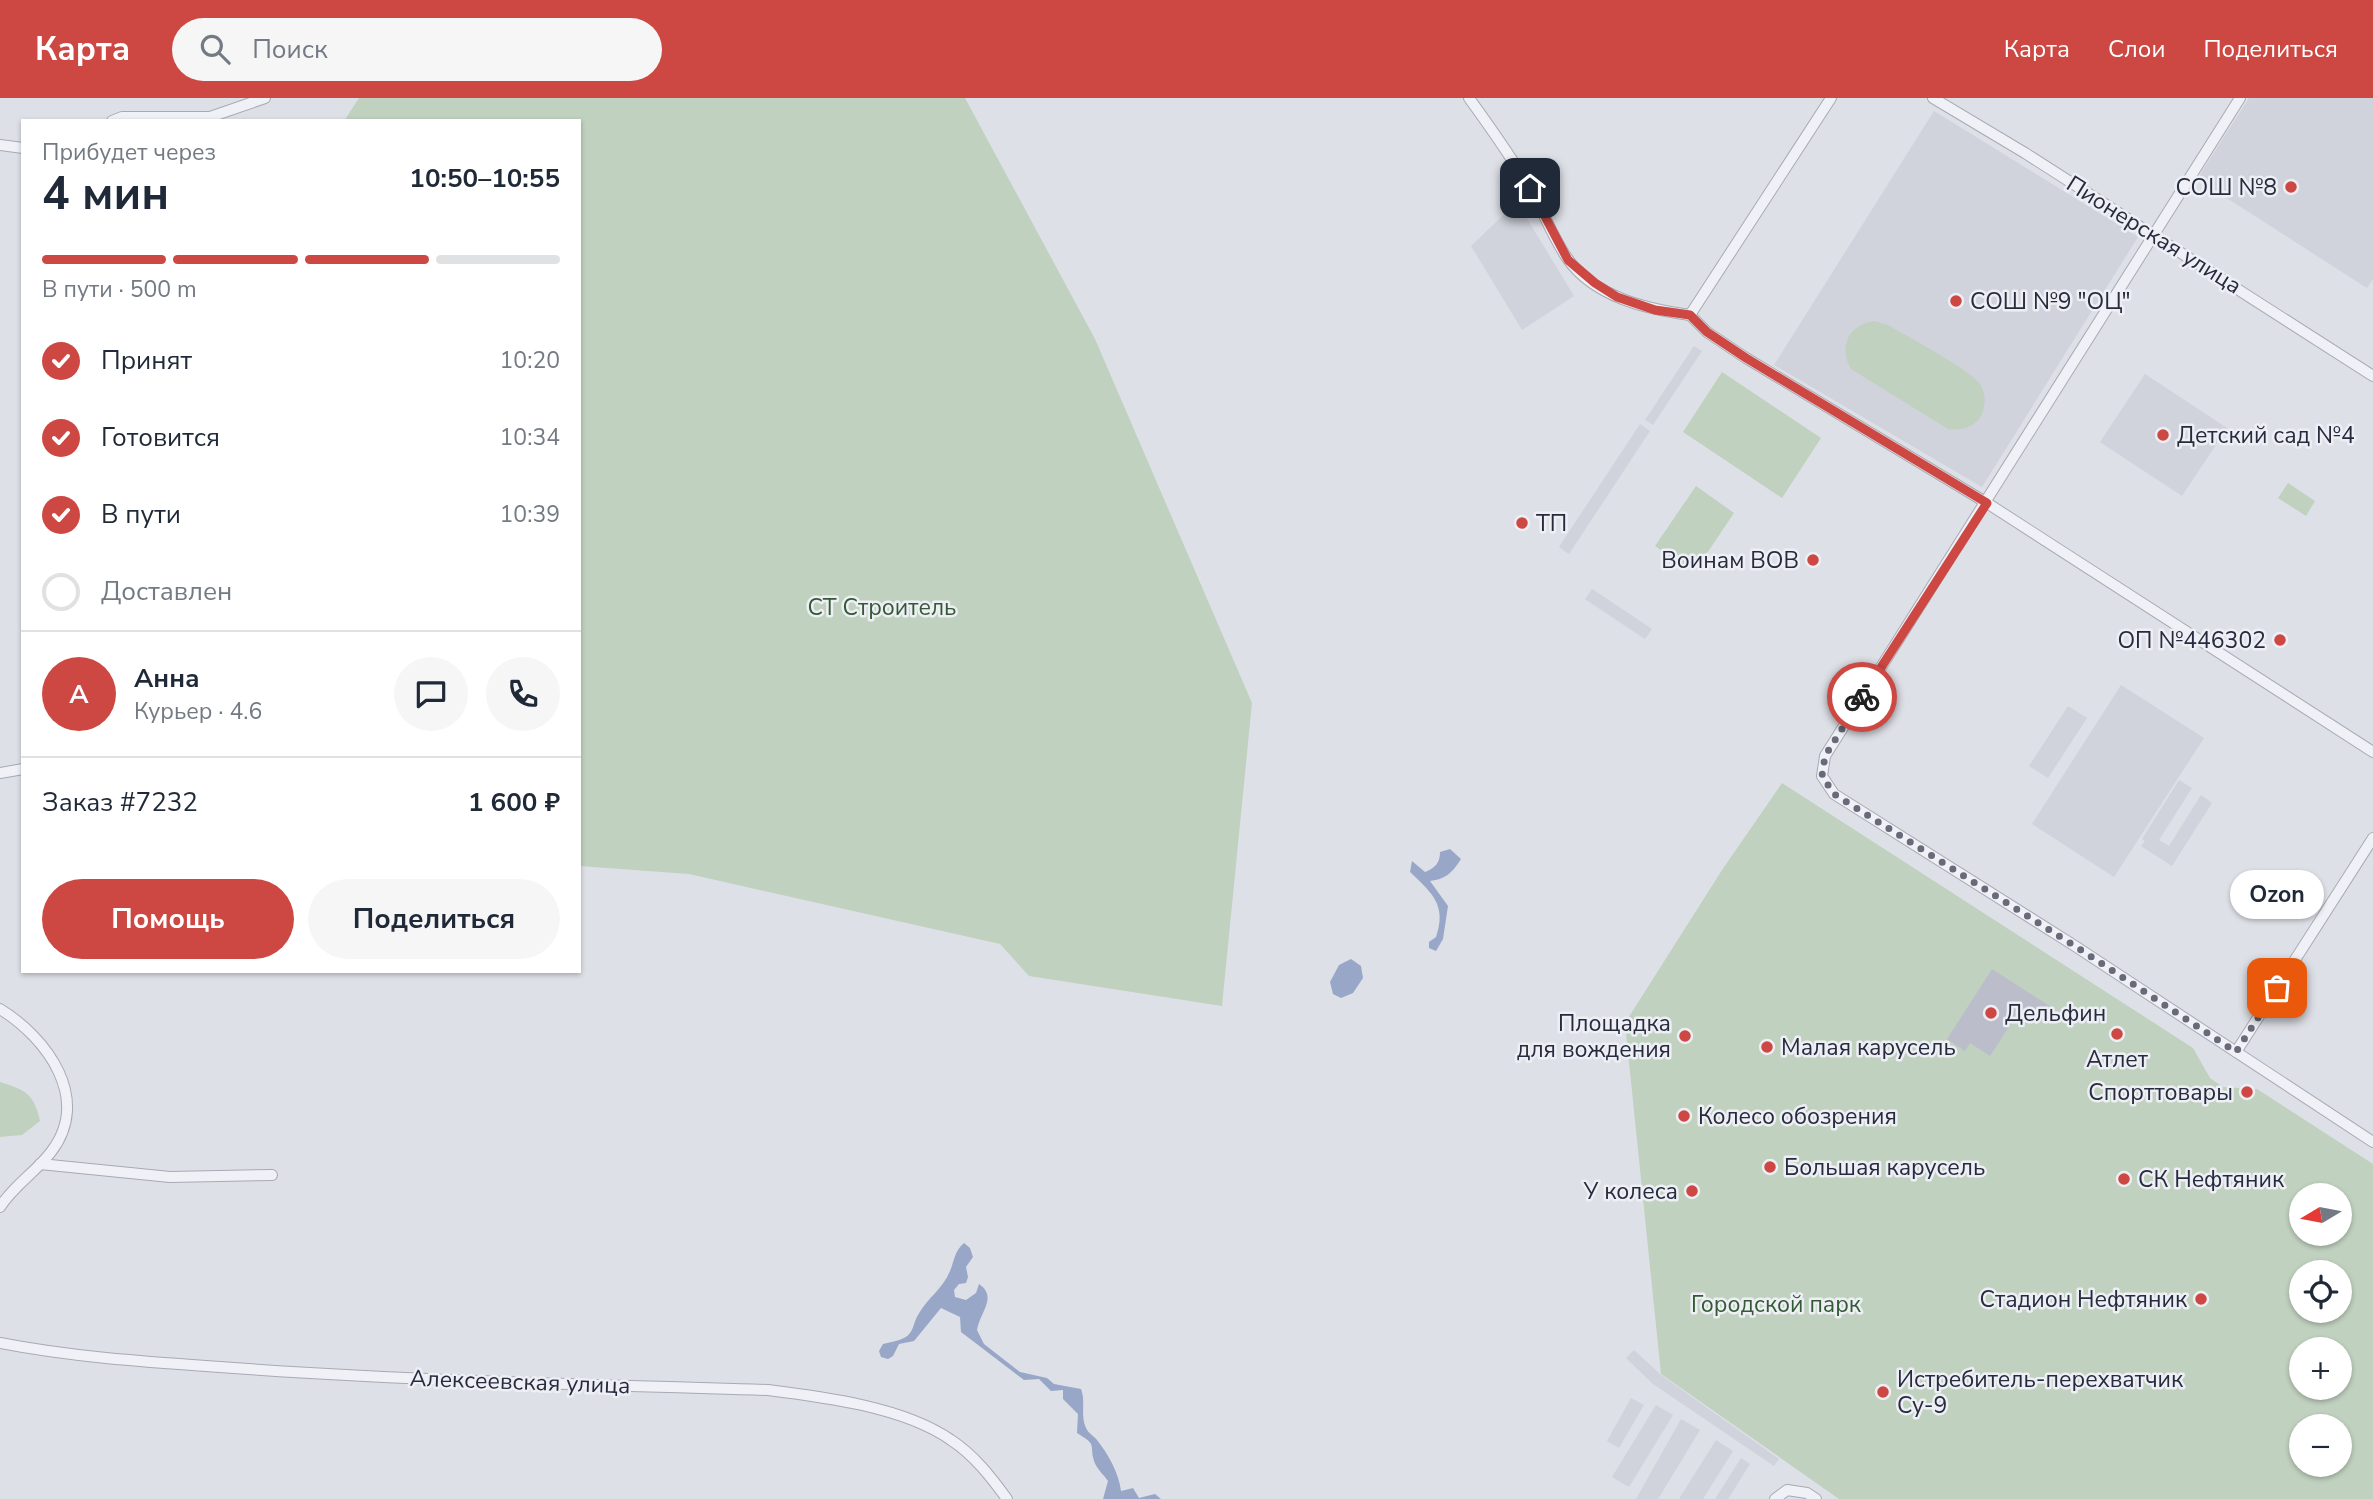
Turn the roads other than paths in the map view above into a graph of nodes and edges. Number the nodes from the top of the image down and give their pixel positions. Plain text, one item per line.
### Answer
1 (265, 98) edge
2 (1469, 98) edge
3 (1831, 98) edge
4 (1933, 98) edge
5 (2240, 98) edge
6 (117, 119) edge
7 (0, 145) edge
8 (21, 148) edge
9 (2154, 236) junction
10 (1690, 315) junction
11 (2373, 376) edge
12 (1987, 503) junction
13 (2373, 752) edge
14 (21, 769) edge
15 (0, 773) edge
16 (2373, 838) edge
17 (0, 1009) edge
18 (2236, 1052) junction
19 (2373, 1142) edge
20 (40, 1164) junction
21 (272, 1175) dead end
22 (0, 1207) edge
23 (0, 1343) edge
24 (1007, 1499) edge
25 (1775, 1499) edge
26 (1816, 1499) edge

1 - 6 street
2 - 10 street
3 - 10 street
4 - 9 street, Пионерская улица
5 - 9 street
7 - 8 street
9 - 11 street, Пионерская улица
9 - 12 street
10 - 12 street
12 - 13 street
12 - 18 street
14 - 15 street
16 - 18 street
17 - 20 street
18 - 19 street
20 - 21 street
20 - 22 street
23 - 24 street, Алексеевская улица
25 - 26 street

